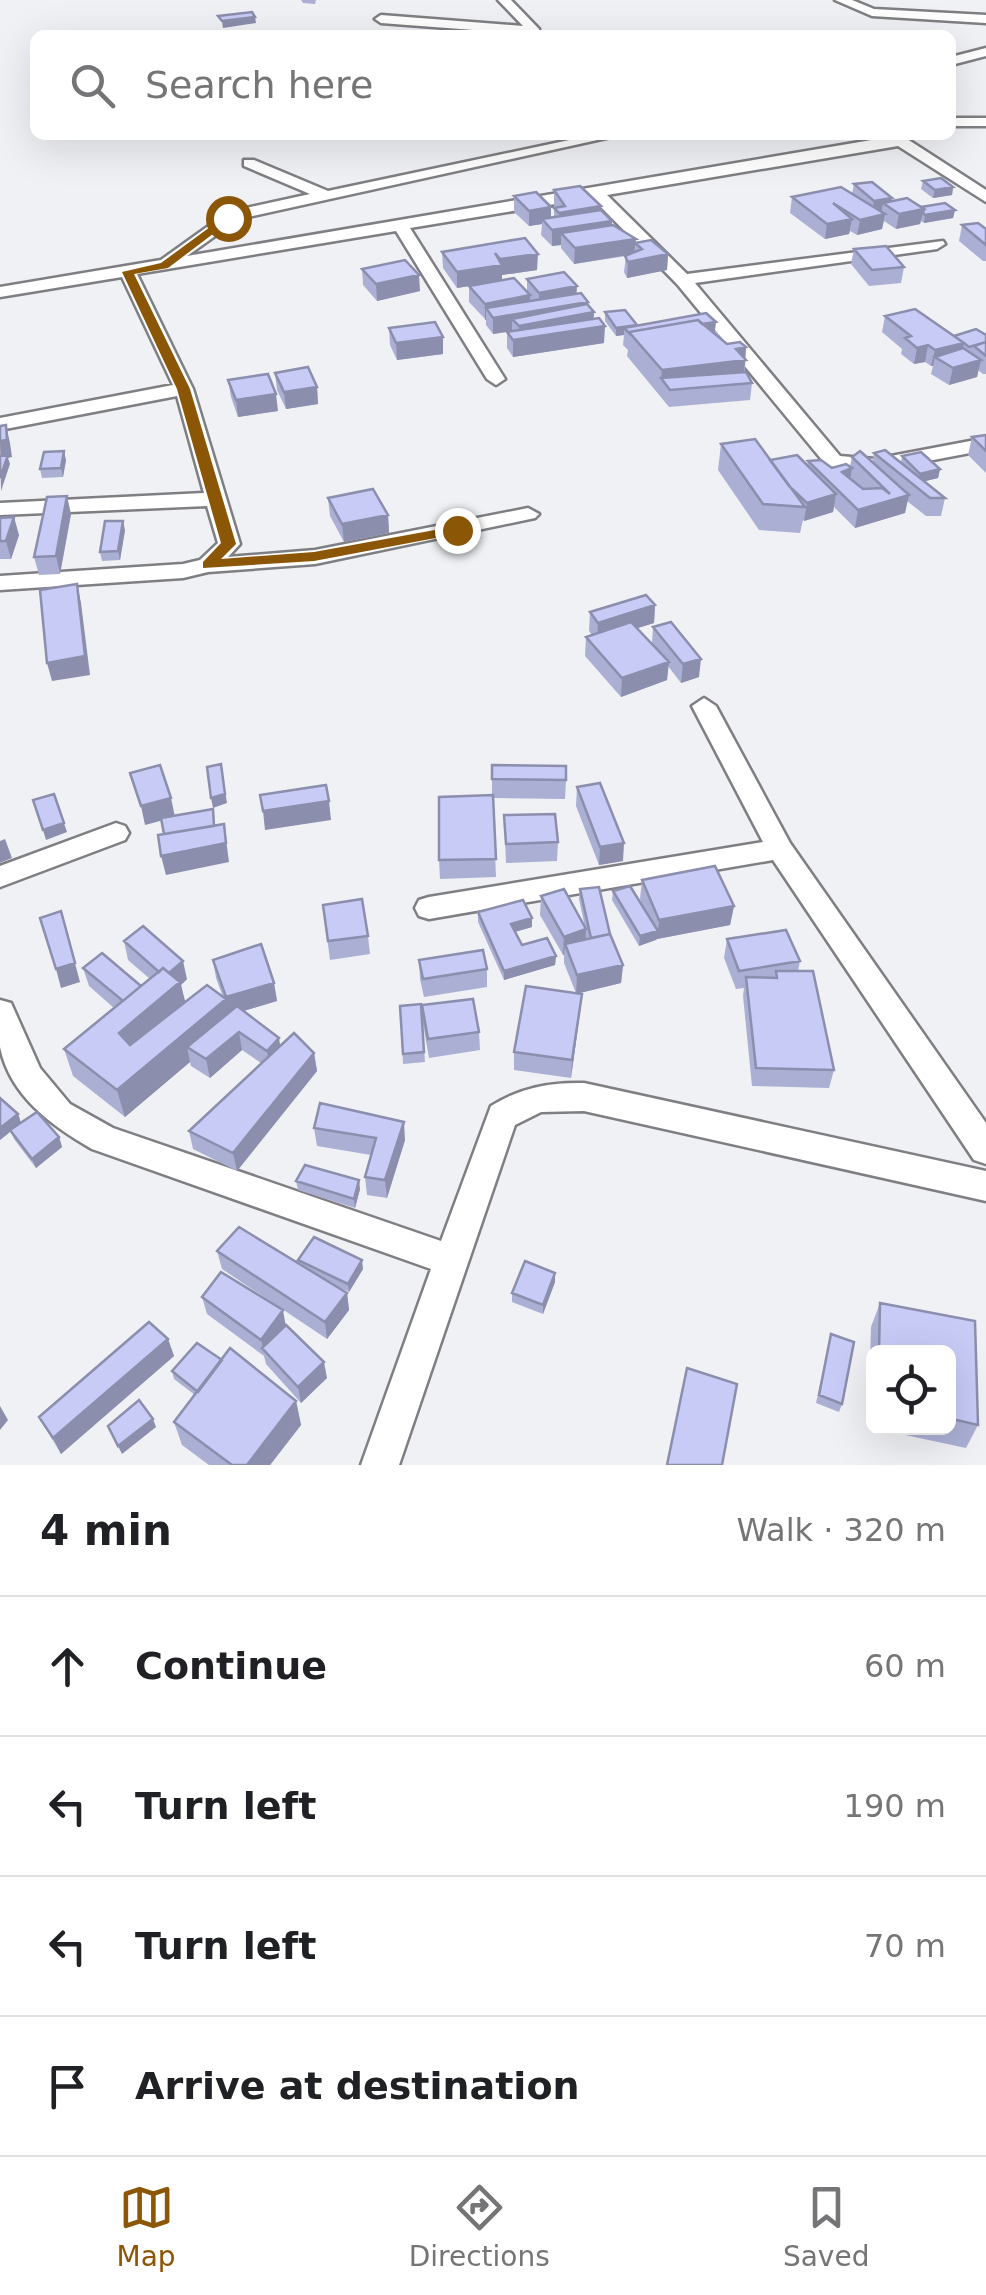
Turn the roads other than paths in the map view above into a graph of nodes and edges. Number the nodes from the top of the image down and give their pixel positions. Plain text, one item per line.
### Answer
1 (372, 0) edge
2 (504, 0) edge
3 (841, 0) edge
4 (986, 19) edge
5 (509, 30) edge
6 (533, 30) edge
7 (986, 52) edge
8 (956, 60) edge
9 (956, 122) edge
10 (986, 122) edge
11 (589, 140) edge
12 (883, 140) edge
13 (897, 140) edge
14 (250, 163) dead end
15 (596, 192) junction
16 (325, 195) junction
17 (986, 197) edge
18 (401, 226) junction
19 (936, 244) dead end
20 (164, 265) junction
21 (128, 272) junction
22 (683, 280) junction
23 (2, 289) edge
24 (496, 380) dead end
25 (184, 389) junction
26 (0, 424) edge
27 (986, 444) edge
28 (218, 500) junction
29 (0, 509) edge
30 (528, 514) dead end
31 (208, 565) junction
32 (0, 584) edge
33 (704, 706) dead end
34 (116, 833) dead end
35 (780, 849) junction
36 (0, 876) edge
37 (429, 908) dead end
38 (0, 1012) edge
39 (986, 1150) edge
40 (986, 1186) edge
41 (452, 1261) junction
42 (380, 1465) edge

1 - 5 street
2 - 6 street
3 - 4 street
7 - 8 street
9 - 10 street
11 - 16 street
12 - 15 street
13 - 17 street
14 - 16 street
15 - 18 street
15 - 22 street
16 - 20 street
18 - 20 street
18 - 24 street
19 - 22 street
20 - 21 street
21 - 23 street
21 - 25 street
22 - 27 street
25 - 26 street
25 - 28 street
28 - 29 street
28 - 31 street
30 - 31 street
31 - 32 street
33 - 35 street
34 - 36 street
35 - 37 street
35 - 39 street
38 - 41 street
40 - 41 street
41 - 42 street

